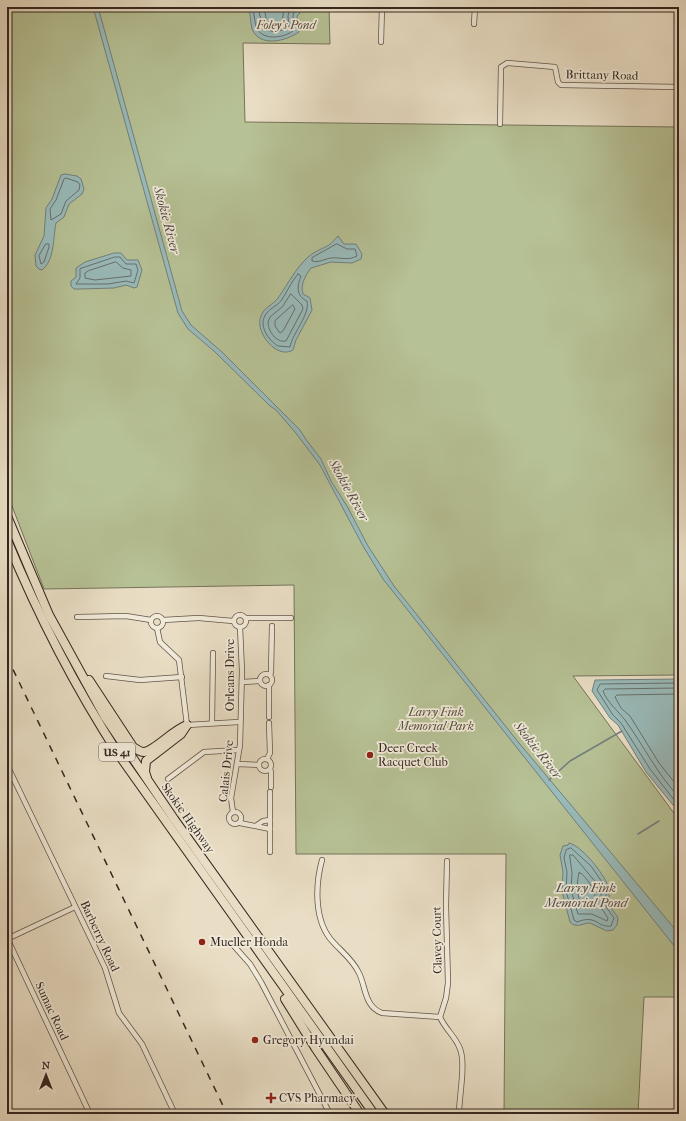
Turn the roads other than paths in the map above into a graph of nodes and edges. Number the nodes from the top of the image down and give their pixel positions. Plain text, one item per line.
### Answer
1 (382, 7) edge
2 (475, 7) edge
3 (557, 7) edge
4 (628, 7) edge
5 (474, 24) dead end
6 (381, 42) dead end
7 (679, 87) edge
8 (500, 124) dead end
9 (7, 516) edge
10 (7, 540) edge
11 (77, 617) dead end
12 (246, 618) junction
13 (292, 618) dead end
14 (151, 620) junction
15 (163, 620) junction
16 (233, 621) junction
17 (272, 626) dead end
18 (240, 627) junction
19 (157, 628) junction
20 (60, 637) junction
21 (213, 653) dead end
22 (270, 675) junction
23 (106, 676) dead end
24 (182, 676) junction
25 (242, 682) junction
26 (260, 682) junction
27 (269, 685) junction
28 (269, 717) dead end
29 (239, 722) junction
30 (212, 723) junction
31 (269, 723) dead end
32 (186, 725) junction
33 (240, 732) joint
34 (239, 750) junction
35 (267, 759) junction
36 (237, 764) junction
37 (7, 765) edge
38 (259, 765) junction
39 (270, 769) junction
40 (168, 779) dead end
41 (150, 784) junction
42 (271, 787) dead end
43 (270, 792) dead end
44 (233, 812) junction
45 (270, 820) junction
46 (240, 823) junction
47 (257, 825) junction
48 (270, 829) junction
49 (270, 852) dead end
50 (322, 860) dead end
51 (447, 861) dead end
52 (75, 907) junction
53 (7, 939) edge
54 (234, 946) dead end
55 (255, 948) junction
56 (440, 1018) junction
57 (347, 1061) junction
58 (90, 1114) edge
59 (175, 1114) edge
60 (330, 1114) edge
61 (360, 1114) edge
62 (374, 1114) edge
63 (385, 1114) edge
64 (391, 1114) edge
65 (459, 1114) edge

1 - 6 street
2 - 5 street
3 - 4 street
7 - 8 street, Brittany Road
9 - 20 highway, Skokie Highway / US 41
10 - 55 highway, Skokie Highway / US 41
11 - 14 street
12 - 13 street
12 - 16 street
12 - 18 street
14 - 15 street
14 - 19 street
15 - 16 street
15 - 19 street
16 - 18 street
17 - 22 street
18 - 25 street, Orleans Drive
19 - 24 street
20 - 32 highway
20 - 41 highway, Skokie Highway / US 41
21 - 30 street
22 - 26 street
22 - 27 street
23 - 24 street
24 - 32 street
25 - 26 street
25 - 29 street, Orleans Drive
26 - 27 street
27 - 28 street
29 - 30 street
29 - 33 street, Orleans Drive
30 - 32 street
31 - 35 street
32 - 41 highway
33 - 34 street, Calais Drive
34 - 36 street, Calais Drive
34 - 40 street
35 - 38 street
35 - 39 street
36 - 38 street
36 - 44 street, Calais Drive
37 - 52 street, Barberry Road
38 - 39 street
39 - 42 street
41 - 57 highway, Skokie Highway / US 41
43 - 45 street
44 - 46 street, Calais Drive
44 - 46 street, Calais Drive
45 - 47 street
45 - 48 street
46 - 47 street
47 - 48 street
48 - 49 street
50 - 56 street
51 - 56 street, Clavey Court
52 - 53 street
52 - 59 street, Barberry Road
53 - 58 street, Sumac Road
54 - 60 street
55 - 61 highway
55 - 62 highway, Skokie Highway / US 41
56 - 65 street
57 - 63 highway, Skokie Highway / US 41
57 - 64 highway

